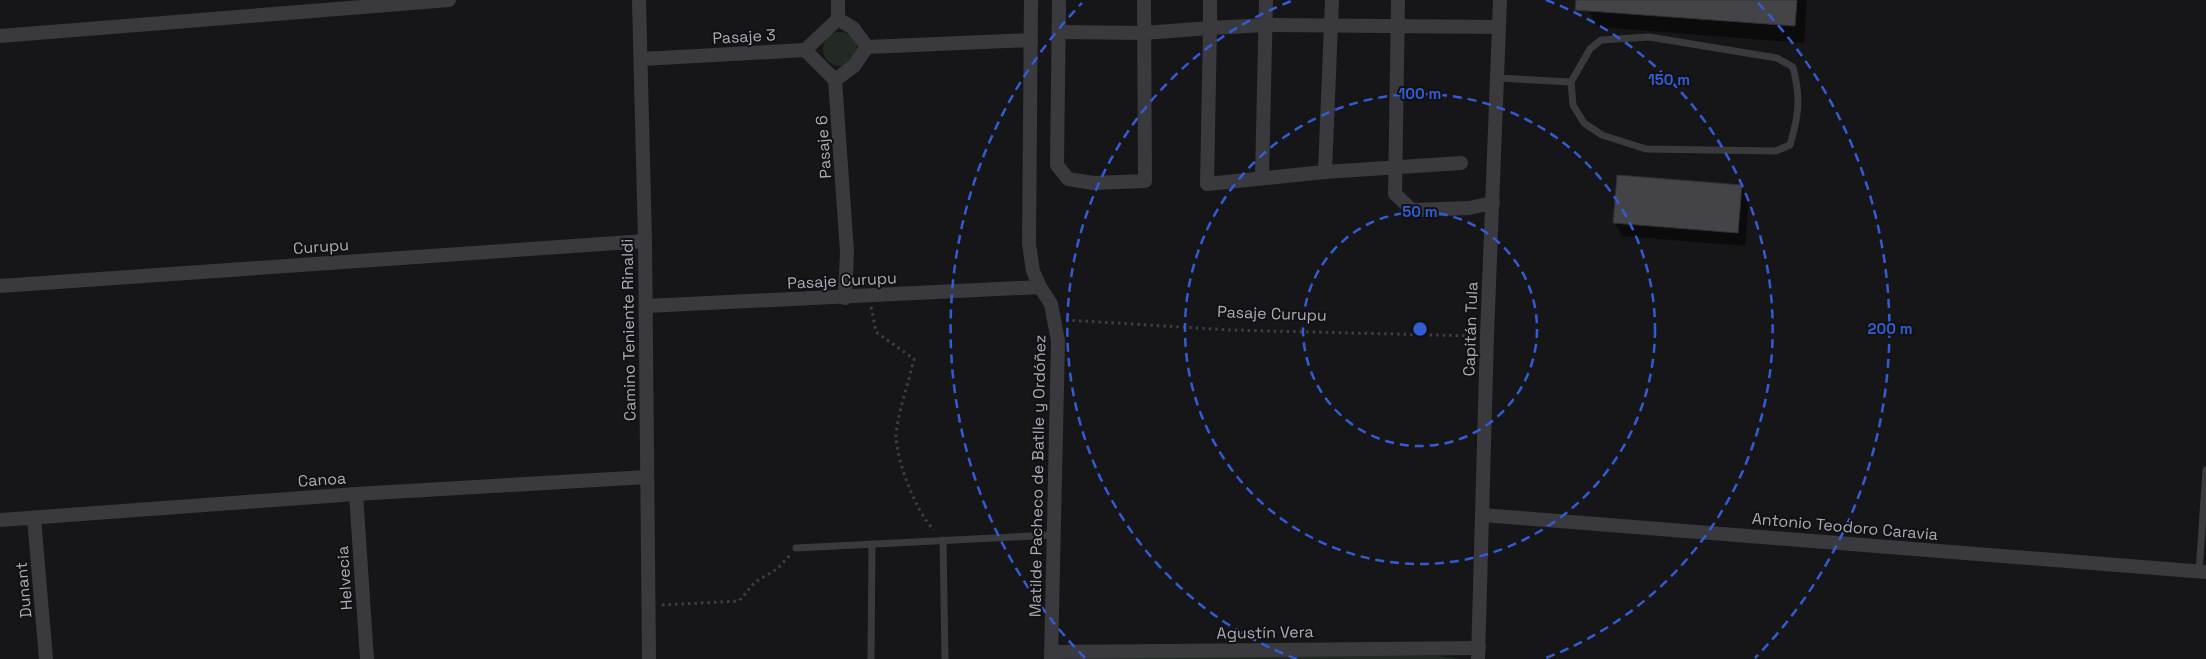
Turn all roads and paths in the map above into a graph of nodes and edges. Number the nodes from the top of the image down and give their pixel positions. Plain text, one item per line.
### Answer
1 (449, 0) edge
2 (639, 0) edge
3 (838, 0) edge
4 (1031, 0) edge
5 (1059, 0) edge
6 (1144, 0) edge
7 (1210, 0) edge
8 (1266, 0) edge
9 (1332, 0) edge
10 (1398, 0) edge
11 (1500, 0) edge
12 (838, 19) junction
13 (1266, 25) junction
14 (1331, 26) junction
15 (1397, 26) junction
16 (1499, 26) junction
17 (1210, 28) junction
18 (1060, 32) junction
19 (1144, 33) junction
20 (0, 36) edge
21 (1031, 40) junction
22 (867, 47) junction
23 (804, 50) junction
24 (642, 59) junction
25 (1498, 78) junction
26 (835, 80) junction
27 (1571, 82) junction
28 (1461, 163) dead end
29 (1395, 169) junction
30 (1325, 172) junction
31 (1262, 178) junction
32 (1494, 203) junction
33 (645, 242) junction
34 (0, 286) edge
35 (1040, 287) junction
36 (869, 297) junction
37 (845, 298) junction
38 (646, 306) junction
39 (1056, 319) junction
40 (1487, 336) junction
41 (2206, 470) edge
42 (647, 477) junction
43 (356, 494) junction
44 (1482, 515) junction
45 (34, 518) junction
46 (0, 520) edge
47 (1053, 535) junction
48 (943, 540) junction
49 (872, 544) junction
50 (796, 548) joint
51 (2202, 572) edge
52 (649, 606) junction
53 (1478, 654) edge
54 (1052, 655) edge
55 (46, 659) edge
56 (367, 659) edge
57 (649, 659) edge
58 (871, 659) edge
59 (945, 659) edge

1 - 20 street
2 - 24 street, Camino Teniente Rinaldi
3 - 12 street
4 - 21 street, Matilde Pacheco de Batlle y Ordóñez
5 - 18 street
6 - 19 street
7 - 17 street
8 - 13 street
9 - 14 street
10 - 15 street
11 - 16 street, Capitán Tula
12 - 22 street
12 - 23 street
13 - 14 street
13 - 17 street
13 - 31 street
14 - 15 street
14 - 30 street
15 - 16 street
15 - 29 street
16 - 25 street, Capitán Tula
17 - 19 street
17 - 31 street
18 - 19 street
18 - 19 street
21 - 22 street
21 - 35 street, Matilde Pacheco de Batlle y Ordóñez
22 - 26 street
23 - 24 street, Pasaje 3
23 - 26 street
24 - 33 street, Camino Teniente Rinaldi
25 - 27 lane
25 - 32 street, Capitán Tula
26 - 37 street, Pasaje 6
27 - 27 lane
28 - 29 street
29 - 30 street
29 - 32 street
30 - 31 street
32 - 40 street, Capitán Tula
33 - 34 street, Curupu
33 - 38 street, Camino Teniente Rinaldi
35 - 36 street, Pasaje Curupu
35 - 39 street, Matilde Pacheco de Batlle y Ordóñez
36 - 37 street, Pasaje Curupu
36 - 48 path
37 - 38 street, Pasaje Curupu
38 - 42 street, Camino Teniente Rinaldi
39 - 40 path, Pasaje Curupu
39 - 47 street, Matilde Pacheco de Batlle y Ordóñez
40 - 44 street, Capitán Tula
41 - 51 lane
42 - 43 street, Canoa
42 - 52 street, Camino Teniente Rinaldi
43 - 45 street, Canoa
43 - 56 street, Helvecia
44 - 51 street, Antonio Teodoro Caravia
44 - 53 street, Capitán Tula
45 - 46 street, Canoa
45 - 55 street, Dunant
47 - 48 lane
47 - 54 street, Matilde Pacheco de Batlle y Ordóñez
48 - 49 lane
48 - 59 lane
49 - 50 lane
49 - 58 lane
50 - 52 path
52 - 57 street, Camino Teniente Rinaldi
53 - 54 street, Agustín Vera

